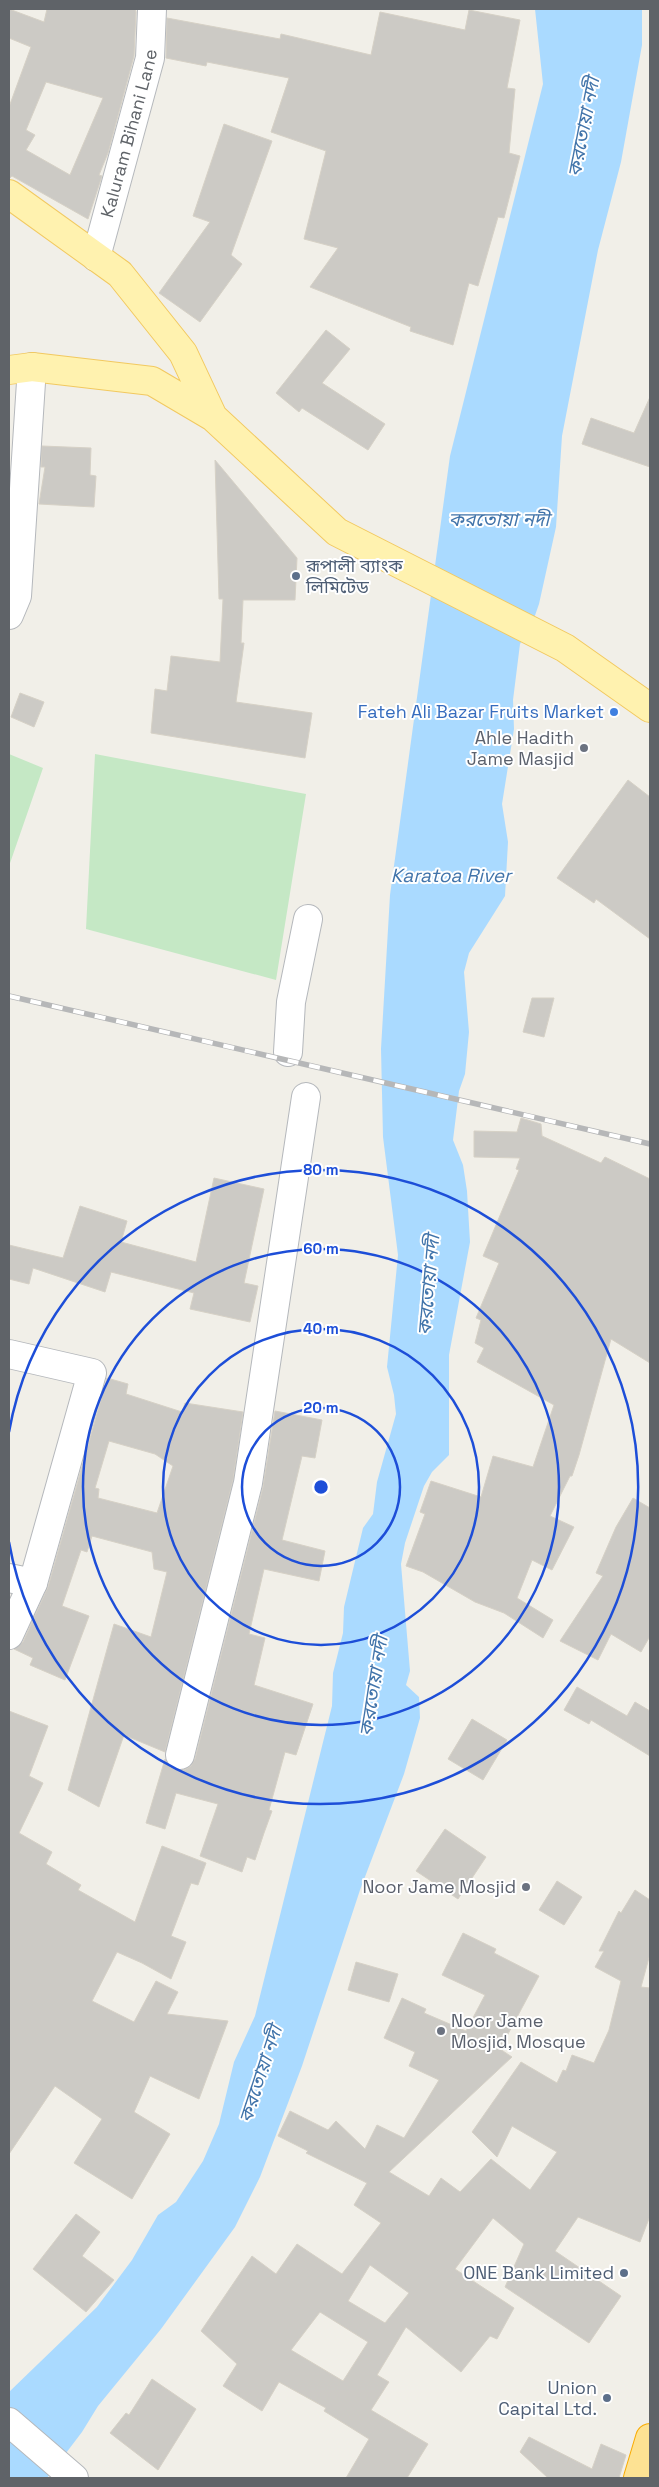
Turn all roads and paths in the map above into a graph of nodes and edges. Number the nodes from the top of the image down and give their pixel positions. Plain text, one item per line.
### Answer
1 (152, 9) edge
2 (9, 194) edge
3 (96, 257) junction
4 (20, 368) edge
5 (214, 417) junction
6 (9, 615) edge
7 (650, 708) edge
8 (308, 919) dead end
9 (288, 1052) dead end
10 (306, 1097) dead end
11 (9, 1354) edge
12 (21, 1580) edge
13 (9, 1635) edge
14 (180, 1755) dead end
15 (9, 2422) edge
16 (650, 2438) edge
17 (74, 2478) edge
18 (638, 2478) edge

1 - 3 street, Kaluram Bihani Lane
2 - 3 main road
3 - 5 main road
4 - 5 main road
4 - 6 street
5 - 7 main road
8 - 9 street
10 - 14 street
11 - 12 street
12 - 13 street
15 - 17 street
16 - 18 highway

